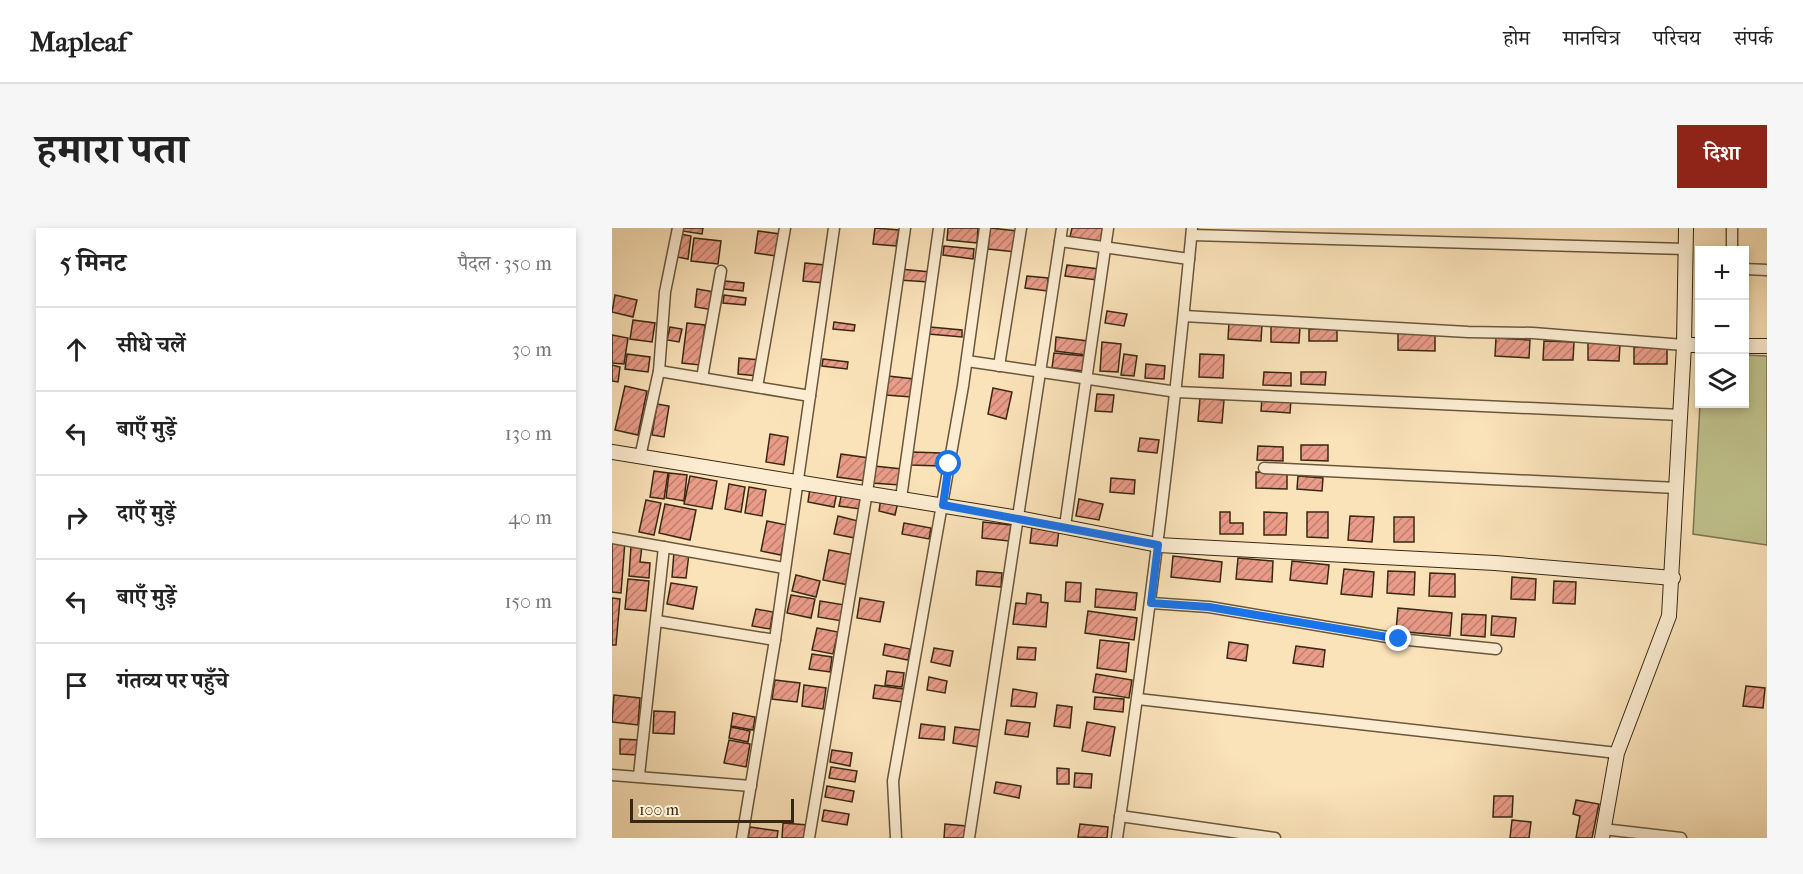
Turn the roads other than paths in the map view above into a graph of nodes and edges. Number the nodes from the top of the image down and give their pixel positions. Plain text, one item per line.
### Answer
1 (678, 228) edge
2 (785, 228) edge
3 (834, 228) edge
4 (905, 228) edge
5 (939, 228) edge
6 (985, 228) edge
7 (1021, 228) edge
8 (1062, 228) edge
9 (1108, 228) edge
10 (1686, 228) edge
11 (1732, 228) edge
12 (1192, 231) edge
13 (1060, 241) junction
14 (1732, 246) edge
15 (1106, 249) junction
16 (1685, 249) junction
17 (1190, 259) junction
18 (1749, 269) edge
19 (1767, 270) edge
20 (721, 272) dead end
21 (1184, 316) junction
22 (1684, 345) junction
23 (1695, 345) edge
24 (1749, 346) edge
25 (1767, 346) edge
26 (967, 361) junction
27 (999, 366) junction
28 (659, 371) junction
29 (1041, 373) junction
30 (702, 378) junction
31 (1088, 378) junction
32 (757, 387) junction
33 (1177, 392) junction
34 (810, 396) junction
35 (1681, 415) junction
36 (612, 452) edge
37 (640, 457) junction
38 (1264, 468) dead end
39 (798, 483) junction
40 (1677, 488) junction
41 (867, 492) junction
42 (901, 498) junction
43 (943, 505) junction
44 (1019, 518) junction
45 (1065, 526) junction
46 (612, 538) edge
47 (1158, 545) junction
48 (664, 547) junction
49 (784, 568) junction
50 (1672, 578) junction
51 (1151, 603) junction
52 (657, 621) junction
53 (775, 640) junction
54 (1497, 649) dead end
55 (1138, 699) junction
56 (1617, 753) junction
57 (612, 775) edge
58 (639, 775) junction
59 (751, 786) junction
60 (1120, 816) junction
61 (1603, 833) edge
62 (742, 838) edge
63 (809, 838) edge
64 (896, 838) edge
65 (969, 838) edge
66 (1117, 838) edge
67 (1275, 838) edge
68 (1681, 838) edge

1 - 28 street
2 - 32 street
3 - 34 street
4 - 41 street
5 - 42 street
6 - 26 street
7 - 27 street
8 - 13 street
9 - 15 street
10 - 16 street
11 - 14 street
12 - 16 street
12 - 17 street
13 - 15 street
13 - 29 street
15 - 17 street
15 - 31 street
16 - 22 street
17 - 21 street
18 - 19 street
20 - 30 street
21 - 22 street
21 - 33 street
22 - 23 street
22 - 35 street
24 - 25 street
26 - 27 street
26 - 43 street
27 - 29 street
28 - 30 street
28 - 37 street
29 - 31 street
29 - 44 street
30 - 32 street
31 - 33 street
31 - 45 street
32 - 34 street
33 - 35 street
33 - 47 street
34 - 39 street
35 - 40 street
36 - 37 street
37 - 39 street
38 - 40 street
39 - 41 street
39 - 49 street
40 - 50 street
41 - 42 street
41 - 63 street
42 - 43 street
43 - 44 street
43 - 64 street
44 - 45 street
44 - 65 street
45 - 47 street
46 - 48 street
47 - 50 street
47 - 51 street
48 - 49 street
48 - 52 street
49 - 53 street
50 - 56 street
51 - 54 street
51 - 55 street
52 - 53 street
52 - 58 street
53 - 59 street
55 - 56 street
55 - 60 street
56 - 61 street
57 - 58 street
58 - 59 street
59 - 62 street
60 - 66 street
60 - 67 street
61 - 68 street

